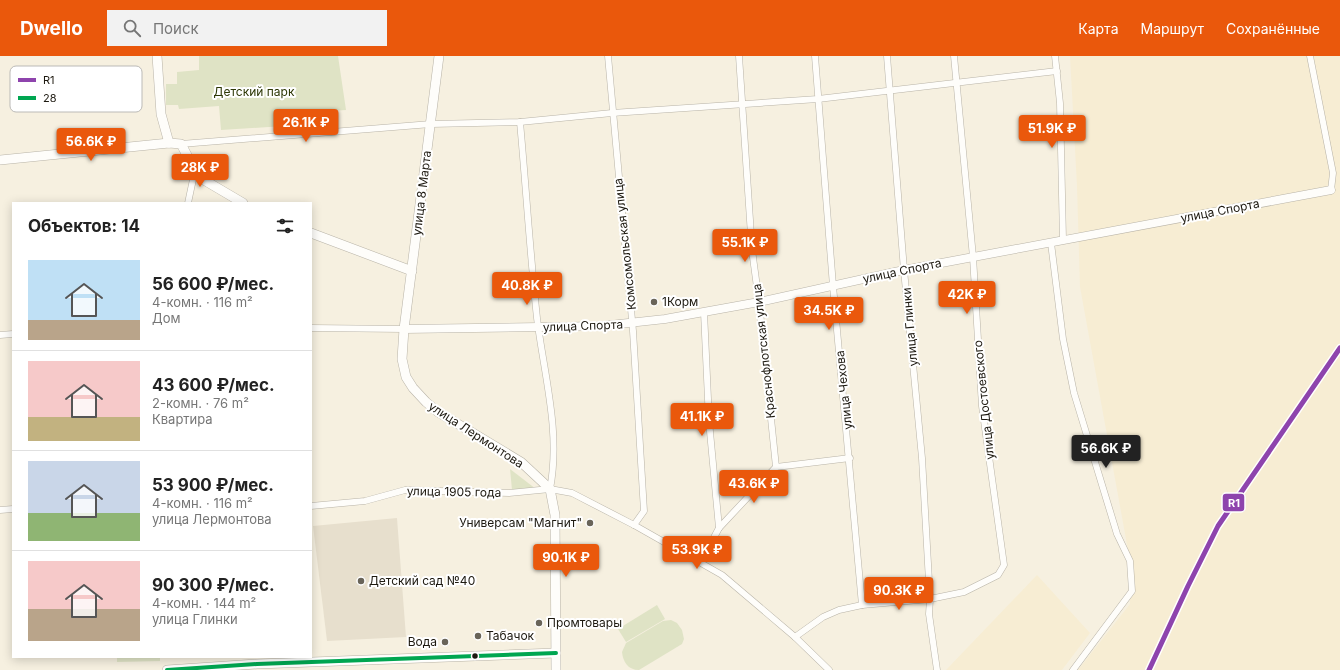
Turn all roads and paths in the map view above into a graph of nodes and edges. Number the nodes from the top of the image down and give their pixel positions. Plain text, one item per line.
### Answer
1 (157, 56) edge
2 (439, 56) edge
3 (608, 56) edge
4 (739, 56) edge
5 (815, 56) edge
6 (887, 56) edge
7 (954, 56) edge
8 (1055, 56) edge
9 (1310, 56) edge
10 (1057, 71) junction
11 (956, 84) junction
12 (891, 90) junction
13 (818, 99) junction
14 (742, 104) junction
15 (612, 113) junction
16 (520, 122) junction
17 (431, 124) junction
18 (168, 143) junction
19 (181, 144) junction
20 (0, 160) edge
21 (195, 170) junction
22 (1331, 190) joint
23 (188, 202) edge
24 (241, 202) edge
25 (312, 233) edge
26 (1063, 240) junction
27 (1051, 243) junction
28 (972, 257) junction
29 (904, 270) junction
30 (412, 271) junction
31 (834, 286) junction
32 (760, 302) junction
33 (704, 312) junction
34 (632, 324) junction
35 (312, 328) edge
36 (539, 328) junction
37 (404, 329) junction
38 (12, 334) edge
39 (0, 335) edge
40 (850, 458) junction
41 (776, 467) junction
42 (550, 489) junction
43 (312, 506) edge
44 (12, 509) edge
45 (0, 510) edge
46 (634, 525) junction
47 (719, 528) junction
48 (701, 562) junction
49 (930, 599) junction
50 (862, 605) junction
51 (795, 637) junction
52 (556, 653) junction
53 (167, 670) edge
54 (556, 670) edge
55 (829, 670) edge
56 (937, 670) edge
57 (1073, 670) edge

1 - 18 main road
2 - 17 main road, улица 8 Марта
3 - 15 street, Комсомольская улица
4 - 14 street, Краснофлотская улица
5 - 13 street, улица Чехова
6 - 12 street, улица Глинки
7 - 11 street, улица Достоевского
8 - 10 street
9 - 22 street, улица Спорта
10 - 11 street
10 - 26 street
11 - 12 street
11 - 28 street, улица Достоевского
12 - 13 street
12 - 29 street, улица Глинки
13 - 14 street
13 - 31 street, улица Чехова
14 - 15 street
14 - 32 street, Краснофлотская улица
15 - 16 street
15 - 34 street, Комсомольская улица
16 - 17 street
16 - 36 street
17 - 19 street
17 - 30 main road, улица 8 Марта
18 - 19 main road
18 - 20 main road
19 - 21 main road
21 - 23 street
21 - 24 main road
22 - 26 street, улица Спорта
25 - 30 main road
26 - 27 street, улица Спорта
27 - 28 street, улица Спорта
27 - 57 street
28 - 29 street, улица Спорта
28 - 49 street, улица Достоевского
29 - 31 street, улица Спорта
29 - 49 street, улица Глинки
30 - 37 main road, улица 8 Марта
31 - 32 street, улица Спорта
31 - 40 street, улица Чехова
32 - 33 street, улица Спорта
32 - 41 street, Краснофлотская улица
33 - 34 street, улица Спорта
33 - 47 street
34 - 36 street, улица Спорта
34 - 46 street, Комсомольская улица
35 - 37 street, улица Спорта
36 - 37 street, улица Спорта
36 - 42 street
37 - 42 main road, улица Лермонтова
38 - 39 street
40 - 41 street
40 - 50 street, улица Чехова
41 - 47 street
42 - 43 street, улица 1905 года
42 - 46 street
42 - 52 main road
44 - 45 street
46 - 48 street
47 - 48 street
48 - 51 street
49 - 50 street
49 - 56 street, улица Глинки
50 - 51 street
51 - 55 street
52 - 53 main road
52 - 54 main road

